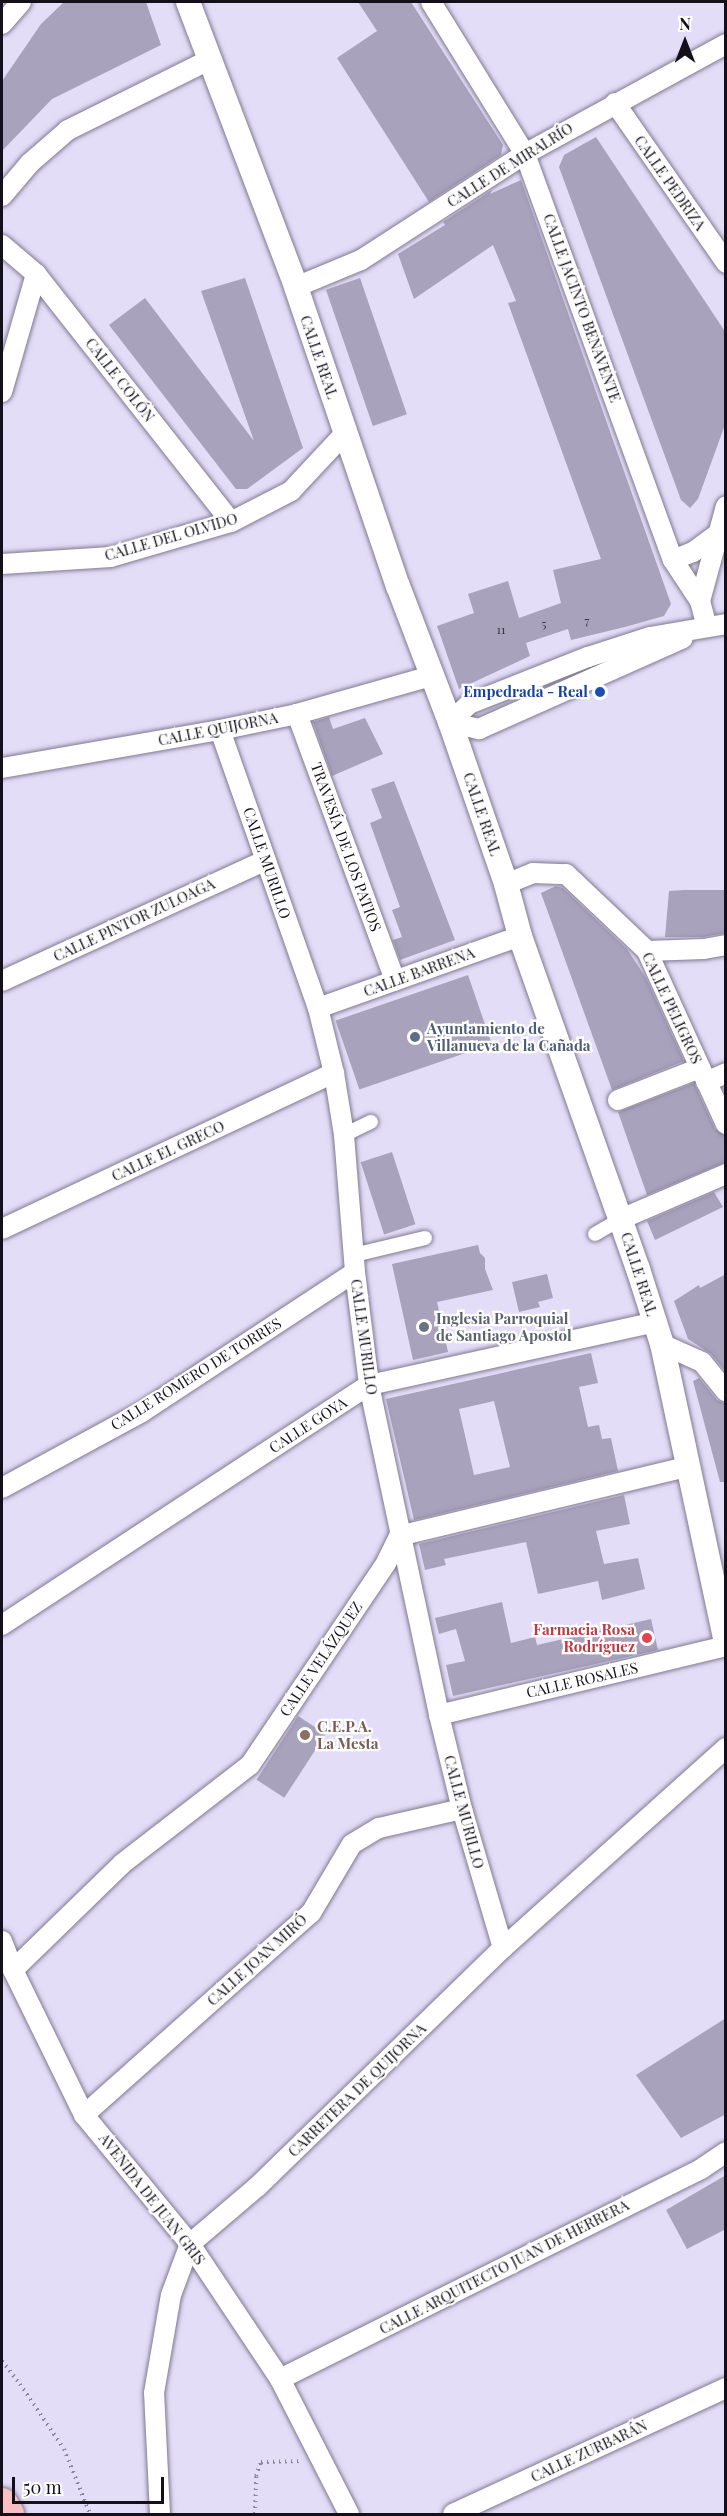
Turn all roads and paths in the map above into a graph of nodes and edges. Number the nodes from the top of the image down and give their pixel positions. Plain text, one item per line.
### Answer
1 (21, 2) edge
2 (188, 2) edge
3 (431, 2) edge
4 (2, 24) edge
5 (726, 44) edge
6 (209, 60) junction
7 (615, 103) junction
8 (525, 154) junction
9 (2, 196) edge
10 (2, 245) edge
11 (726, 263) edge
12 (36, 274) junction
13 (296, 287) junction
14 (2, 392) edge
15 (345, 433) junction
16 (726, 506) edge
17 (231, 522) junction
18 (716, 535) junction
19 (673, 560) junction
20 (2, 564) edge
21 (700, 601) junction
22 (716, 626) edge
23 (431, 676) junction
24 (297, 714) junction
25 (450, 722) junction
26 (220, 730) junction
27 (2, 768) edge
28 (266, 860) junction
29 (506, 884) junction
30 (520, 936) junction
31 (726, 945) edge
32 (647, 951) junction
33 (2, 981) edge
34 (395, 981) junction
35 (318, 1008) junction
36 (334, 1073) junction
37 (726, 1073) edge
38 (703, 1075) junction
39 (618, 1100) dead end
40 (371, 1122) dead end
41 (726, 1124) edge
42 (344, 1135) junction
43 (726, 1174) edge
44 (621, 1219) junction
45 (2, 1229) edge
46 (595, 1234) dead end
47 (425, 1238) dead end
48 (354, 1263) junction
49 (659, 1333) junction
50 (369, 1385) junction
51 (726, 1392) edge
52 (687, 1467) junction
53 (2, 1488) edge
54 (399, 1536) junction
55 (2, 1626) edge
56 (726, 1644) edge
57 (439, 1714) junction
58 (726, 1748) edge
59 (462, 1809) junction
60 (2, 1941) edge
61 (503, 1948) junction
62 (12, 1970) junction
63 (84, 2115) junction
64 (726, 2152) edge
65 (190, 2244) junction
66 (2, 2361) edge
67 (280, 2379) junction
68 (726, 2388) edge
69 (315, 2447) junction
70 (2, 2504) edge
71 (8, 2514) edge
72 (90, 2514) edge
73 (160, 2514) edge
74 (255, 2514) edge
75 (349, 2514) edge
76 (453, 2514) edge

1 - 4 street
2 - 6 street, CALLE REAL
3 - 8 street, CALLE JACINTO BENAVENTE
5 - 7 street, CALLE DE MIRALRÍO
6 - 9 street
6 - 13 street, CALLE REAL
7 - 8 street, CALLE DE MIRALRÍO
7 - 11 street, CALLE PEDRIZA
8 - 13 street, CALLE DE MIRALRÍO
8 - 19 street, CALLE JACINTO BENAVENTE
10 - 12 street, CALLE COLÓN
12 - 14 street
12 - 17 street, CALLE COLÓN
13 - 15 street, CALLE REAL
15 - 17 street, CALLE DEL OLVIDO
15 - 23 street, CALLE REAL
16 - 18 street
17 - 20 street, CALLE DEL OLVIDO
18 - 19 street
18 - 21 street
19 - 21 street, CALLE JACINTO BENAVENTE
21 - 22 street, CALLE JACINTO BENAVENTE
22 - 25 street
22 - 25 street
23 - 24 street, CALLE QUIJORNA
23 - 25 street, CALLE REAL
24 - 26 street, CALLE QUIJORNA
24 - 34 street, TRAVESÍA DE LOS PATIOS
25 - 29 street, CALLE REAL
26 - 27 street, CALLE QUIJORNA
26 - 28 street, CALLE MURILLO
28 - 33 street, CALLE PINTOR ZULOAGA
28 - 35 street, CALLE MURILLO
29 - 30 street, CALLE REAL
29 - 32 street, CALLE PELIGROS
30 - 34 street, CALLE BARRENA
30 - 44 street, CALLE REAL
31 - 32 street
32 - 38 street, CALLE PELIGROS
34 - 35 street, CALLE BARRENA
35 - 36 street, CALLE MURILLO
36 - 42 street, CALLE MURILLO
36 - 45 street, CALLE EL GRECO
37 - 38 street
38 - 39 street
38 - 41 street, CALLE PELIGROS
40 - 42 street
42 - 48 street, CALLE MURILLO
43 - 44 street
44 - 46 street
44 - 49 street, CALLE REAL
47 - 48 street
48 - 50 street, CALLE MURILLO
48 - 53 street, CALLE ROMERO DE TORRES
49 - 50 street, CALLE GOYA
49 - 51 street
49 - 52 street, CALLE REAL
50 - 54 street, CALLE MURILLO
50 - 55 street, CALLE GOYA
52 - 54 street
52 - 56 street, CALLE REAL
54 - 57 street, CALLE MURILLO
54 - 62 street, CALLE VELÁZQUEZ
56 - 57 street, CALLE ROSALES
57 - 59 street, CALLE MURILLO
58 - 61 street, CARRETERA DE QUIJORNA
59 - 61 street, CALLE MURILLO
59 - 63 street, CALLE JOAN MIRÓ
60 - 62 street, AVENIDA DE JUAN GRIS
61 - 65 street, CARRETERA DE QUIJORNA
62 - 63 street, AVENIDA DE JUAN GRIS
63 - 65 street, AVENIDA DE JUAN GRIS
64 - 67 street, CALLE ARQUITECTO JUAN DE HERRERA
65 - 67 street, AVENIDA DE JUAN GRIS
65 - 73 street, CARRETERA DE QUIJORNA
66 - 72 path
67 - 69 street, AVENIDA DE JUAN GRIS
68 - 76 street, CALLE ZURBARÁN
69 - 74 path
69 - 75 street, AVENIDA DE JUAN GRIS
70 - 71 highway

